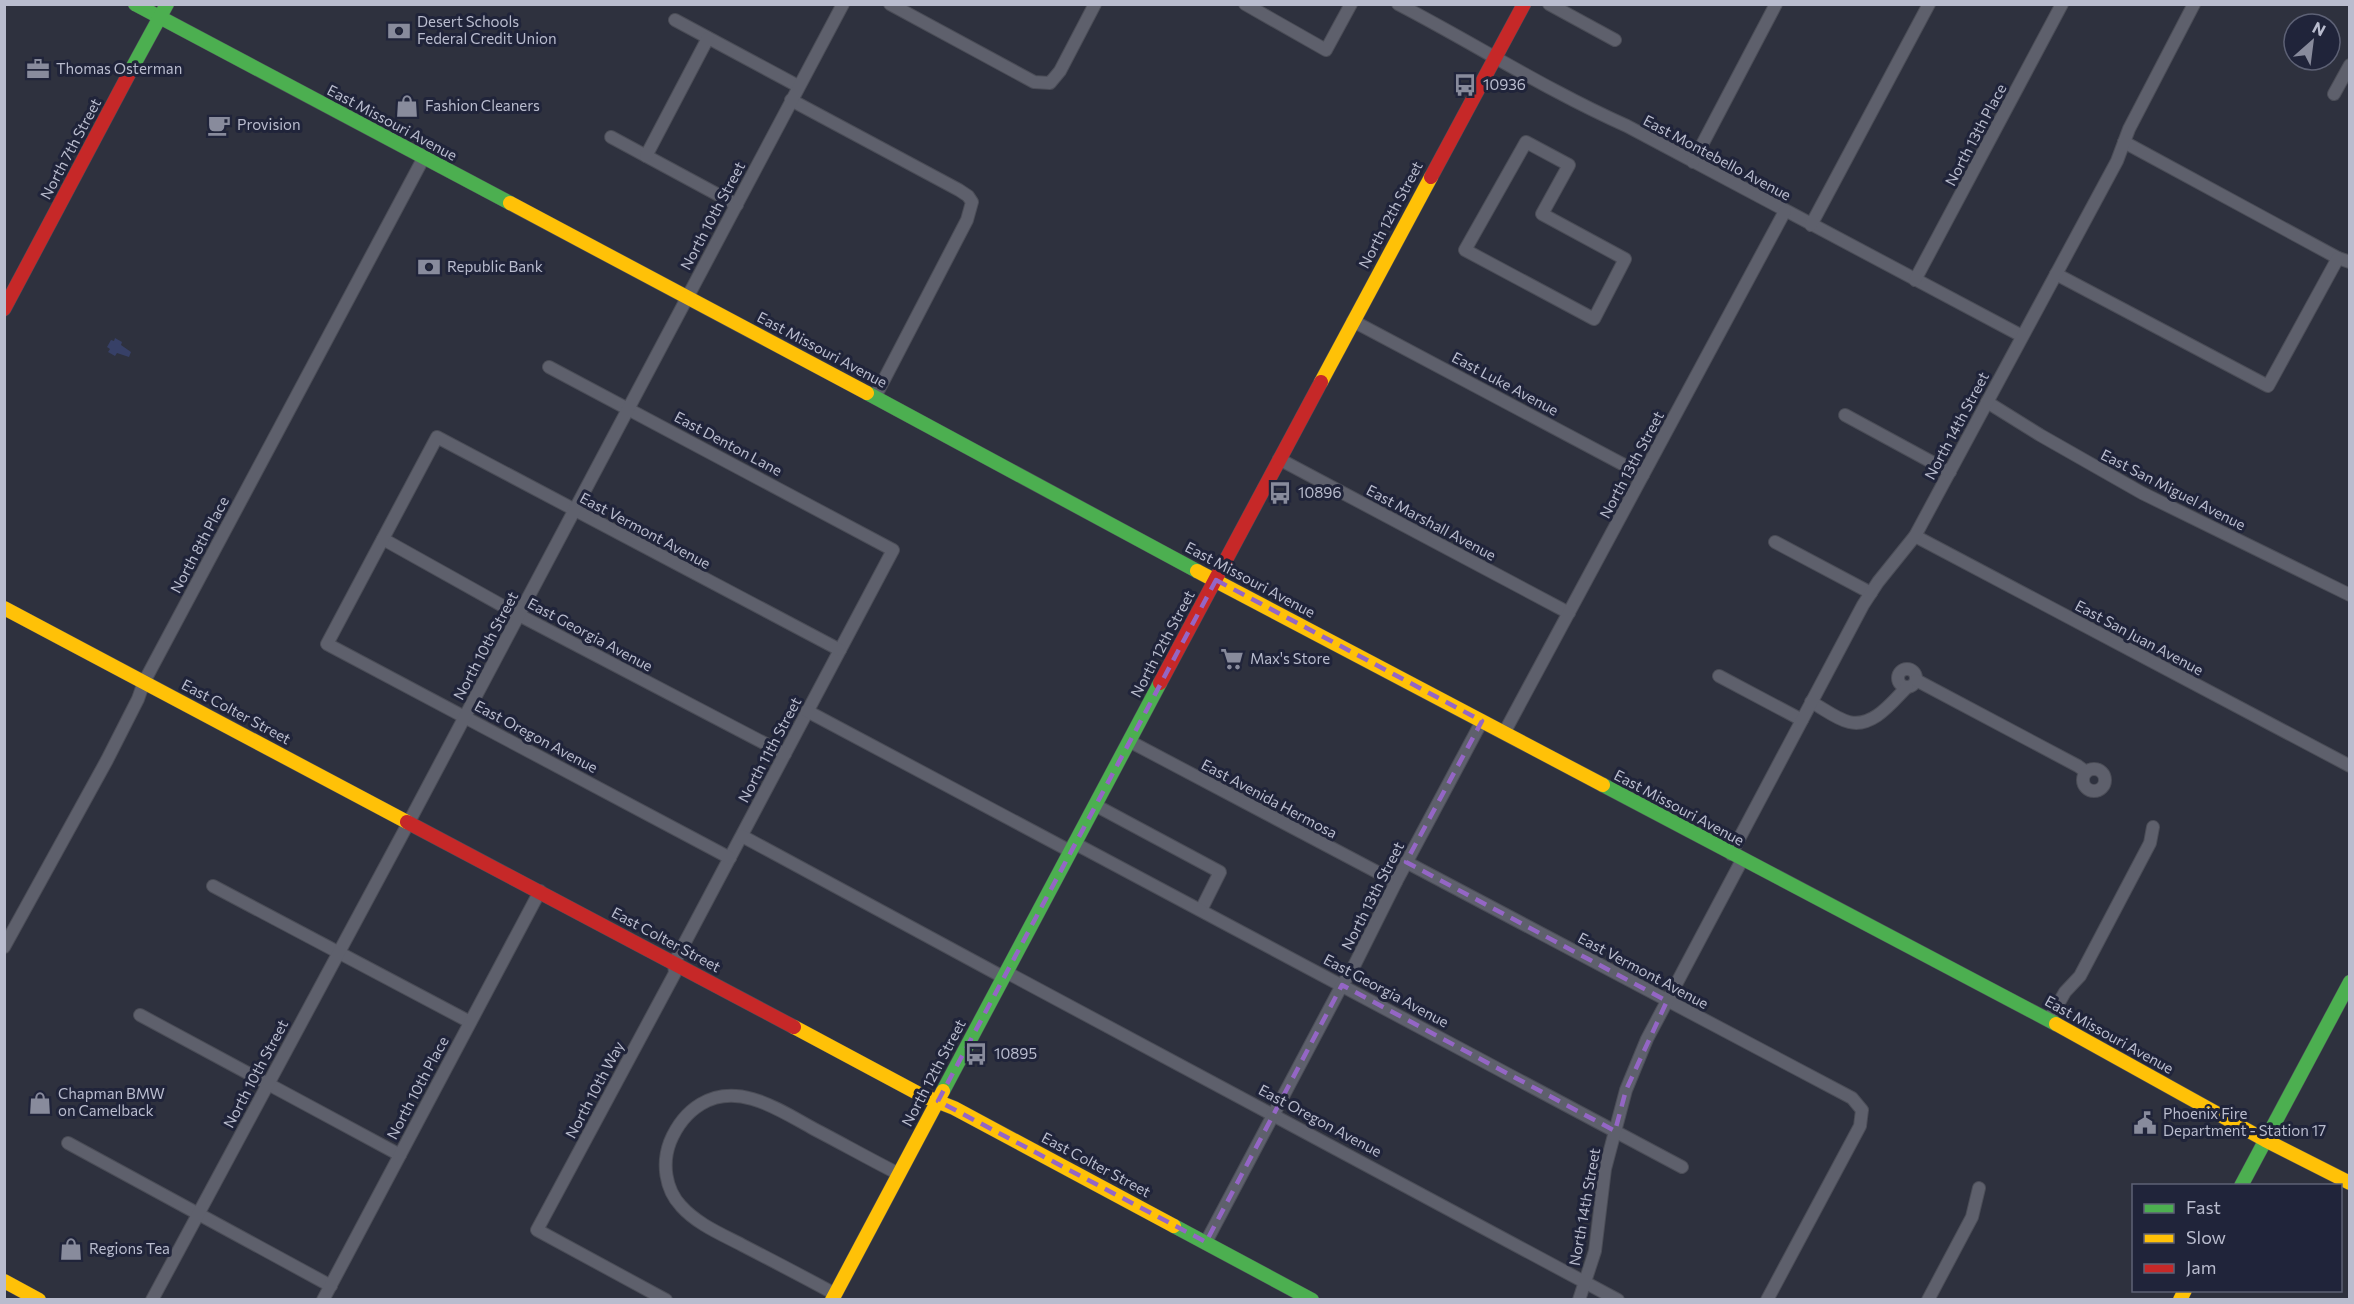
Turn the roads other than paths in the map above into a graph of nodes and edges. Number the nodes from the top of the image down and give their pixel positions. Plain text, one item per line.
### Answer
1 (135, 4) edge
2 (167, 4) edge
3 (843, 4) edge
4 (890, 4) edge
5 (1095, 4) edge
6 (1245, 4) edge
7 (1351, 4) edge
8 (1398, 4) edge
9 (1524, 4) edge
10 (1549, 4) edge
11 (1776, 4) edge
12 (1929, 4) edge
13 (2062, 4) edge
14 (2194, 4) edge
15 (160, 18) junction
16 (675, 20) dead end
17 (708, 38) junction
18 (1615, 40) dead end
19 (1494, 57) junction
20 (2349, 65) edge
21 (798, 86) junction
22 (2334, 94) dead end
23 (791, 100) junction
24 (611, 137) dead end
25 (2124, 142) junction
26 (646, 156) junction
27 (423, 159) junction
28 (1693, 162) junction
29 (737, 205) junction
30 (1785, 211) junction
31 (1812, 225) junction
32 (2344, 260) edge
33 (2056, 274) junction
34 (1915, 280) junction
35 (687, 298) junction
36 (4, 309) edge
37 (1594, 319) joint
38 (1353, 321) junction
39 (2022, 336) junction
40 (549, 367) dead end
41 (875, 397) junction
42 (1987, 402) junction
43 (629, 408) junction
44 (1845, 415) dead end
45 (1279, 459) junction
46 (1950, 472) junction
47 (1643, 474) junction
48 (574, 511) junction
49 (1915, 536) junction
50 (383, 539) junction
51 (1775, 542) dead end
52 (893, 549) joint
53 (1216, 580) junction
54 (1871, 593) junction
55 (2349, 595) edge
56 (4, 608) edge
57 (1569, 613) junction
58 (519, 615) junction
59 (840, 650) junction
60 (1719, 676) dead end
61 (144, 682) junction
62 (1811, 702) junction
63 (807, 711) junction
64 (465, 716) junction
65 (1802, 720) junction
66 (1482, 721) junction
67 (1504, 733) junction
68 (1129, 741) junction
69 (785, 754) junction
70 (2349, 766) edge
71 (2086, 772) dead end
72 (1095, 805) junction
73 (409, 822) junction
74 (2152, 826) dead end
75 (742, 836) junction
76 (1072, 847) junction
77 (1737, 857) junction
78 (730, 858) junction
79 (1406, 862) junction
80 (1396, 882) junction
81 (213, 886) dead end
82 (540, 891) junction
83 (1202, 910) junction
84 (4, 947) edge
85 (338, 952) junction
86 (674, 963) junction
87 (1005, 974) junction
88 (2349, 982) edge
89 (1342, 985) junction
90 (1667, 1001) junction
91 (140, 1015) dead end
92 (2049, 1020) junction
93 (470, 1022) junction
94 (267, 1083) junction
95 (938, 1101) junction
96 (1274, 1113) junction
97 (1615, 1131) junction
98 (2265, 1140) junction
99 (68, 1143) dead end
100 (400, 1155) junction
101 (1682, 1167) dead end
102 (899, 1174) junction
103 (2349, 1183) edge
104 (2242, 1184) edge
105 (1979, 1188) dead end
106 (198, 1213) junction
107 (1206, 1242) junction
108 (4, 1281) edge
109 (1586, 1282) junction
110 (331, 1286) junction
111 (833, 1297) edge
112 (39, 1299) edge
113 (152, 1299) edge
114 (323, 1299) edge
115 (666, 1299) edge
116 (1312, 1299) edge
117 (1579, 1299) edge
118 (1618, 1299) edge
119 (1767, 1299) edge
120 (1928, 1299) edge

1 - 15 street, East Missouri Avenue
2 - 15 street, North 7th Street
3 - 21 street, North 10th Street
4 - 5 street
6 - 7 street
8 - 19 street, East Montebello Avenue
9 - 19 street, North 12th Street
10 - 18 street
11 - 28 street
12 - 31 street
13 - 34 street, North 13th Place
14 - 25 street, North 14th Street
15 - 27 street, East Missouri Avenue
15 - 36 street, North 7th Street
16 - 17 street
17 - 21 street
17 - 26 street
19 - 28 street, East Montebello Avenue
19 - 38 street, North 12th Street
20 - 22 street
21 - 23 street, North 10th Street
23 - 29 street, North 10th Street
23 - 41 street
24 - 26 street
25 - 32 street
25 - 33 street, North 14th Street
26 - 29 street
27 - 35 street, East Missouri Avenue
27 - 61 street, North 8th Place
28 - 30 street, East Montebello Avenue
29 - 35 street, North 10th Street
30 - 31 street, East Montebello Avenue
30 - 47 street, North 13th Street
31 - 34 street, East Montebello Avenue
32 - 33 street
33 - 39 street, North 14th Street
34 - 39 street, East Montebello Avenue
35 - 41 street, East Missouri Avenue
35 - 43 street, North 10th Street
37 - 37 street
38 - 45 street, North 12th Street
38 - 47 street, East Luke Avenue
39 - 42 street, North 14th Street
40 - 43 street, East Denton Lane
41 - 53 street, East Missouri Avenue
42 - 46 street, North 14th Street
42 - 55 street, East San Miguel Avenue
43 - 48 street, North 10th Street
43 - 52 street, East Denton Lane
44 - 46 street
45 - 53 street, North 12th Street
45 - 57 street, East Marshall Avenue
46 - 49 street, North 14th Street
47 - 57 street, North 13th Street
48 - 50 street, East Vermont Avenue
48 - 58 street, North 10th Street
48 - 59 street, East Vermont Avenue
49 - 54 street, North 14th Street
49 - 70 street, East San Juan Avenue
50 - 58 street, East Georgia Avenue
50 - 64 street, East Oregon Avenue
51 - 54 street
52 - 59 street, North 11th Street
53 - 66 street, East Missouri Avenue
53 - 68 street, North 12th Street
54 - 62 street, North 14th Street
56 - 61 street, East Colter Street
57 - 67 street, North 13th Street
58 - 64 street, North 10th Street
58 - 69 street, East Georgia Avenue
59 - 63 street, North 11th Street
60 - 65 street
61 - 73 street, East Colter Street
61 - 84 street, North 8th Place
62 - 65 street, North 14th Street
62 - 71 street
63 - 69 street, North 11th Street
63 - 76 street, East Georgia Avenue
64 - 73 street, North 10th Street
64 - 78 street, East Oregon Avenue
65 - 77 street, North 14th Street
66 - 67 street, East Missouri Avenue
66 - 79 street, North 13th Street
67 - 77 street, East Missouri Avenue
68 - 72 street, North 12th Street
68 - 80 street, East Avenida Hermosa
69 - 75 street, North 11th Street
72 - 76 street, North 12th Street
72 - 83 street
73 - 82 street, East Colter Street
73 - 85 street, North 10th Street
74 - 92 street
75 - 78 street, North 11th Street
75 - 87 street, East Oregon Avenue
76 - 83 street, East Georgia Avenue
76 - 87 street, North 12th Street
77 - 90 street, North 14th Street
77 - 92 street, East Missouri Avenue
78 - 86 street, North 11th Street
79 - 80 street, North 13th Street
79 - 90 street, East Vermont Avenue
80 - 89 street, North 13th Street
81 - 85 street
82 - 86 street, East Colter Street
82 - 93 street, North 10th Place
83 - 89 street, East Georgia Avenue
85 - 93 street
85 - 94 street, North 10th Street
86 - 95 street, East Colter Street
86 - 115 street, North 10th Way
87 - 95 street, North 12th Street
87 - 96 street, East Oregon Avenue
88 - 98 street
89 - 96 street, North 13th Street
89 - 97 street, East Georgia Avenue
90 - 97 street, North 14th Street
90 - 119 street, East Vermont Avenue
91 - 94 street
92 - 98 street, East Missouri Avenue
93 - 100 street, North 10th Place
94 - 100 street
94 - 106 street, North 10th Street
95 - 102 street, North 12th Street
95 - 107 street, East Colter Street
96 - 107 street, North 13th Street
96 - 109 street, East Oregon Avenue
97 - 101 street, East Georgia Avenue
97 - 109 street, North 14th Street
98 - 103 street, East Missouri Avenue
98 - 104 street
99 - 106 street
100 - 110 street, North 10th Place
102 - 111 street, North 12th Street
102 - 111 street
105 - 120 street
106 - 110 street
106 - 113 street, North 10th Street
107 - 116 street, East Colter Street
108 - 112 street
109 - 117 street, North 14th Street
109 - 118 street, East Oregon Avenue
110 - 114 street, North 10th Place

